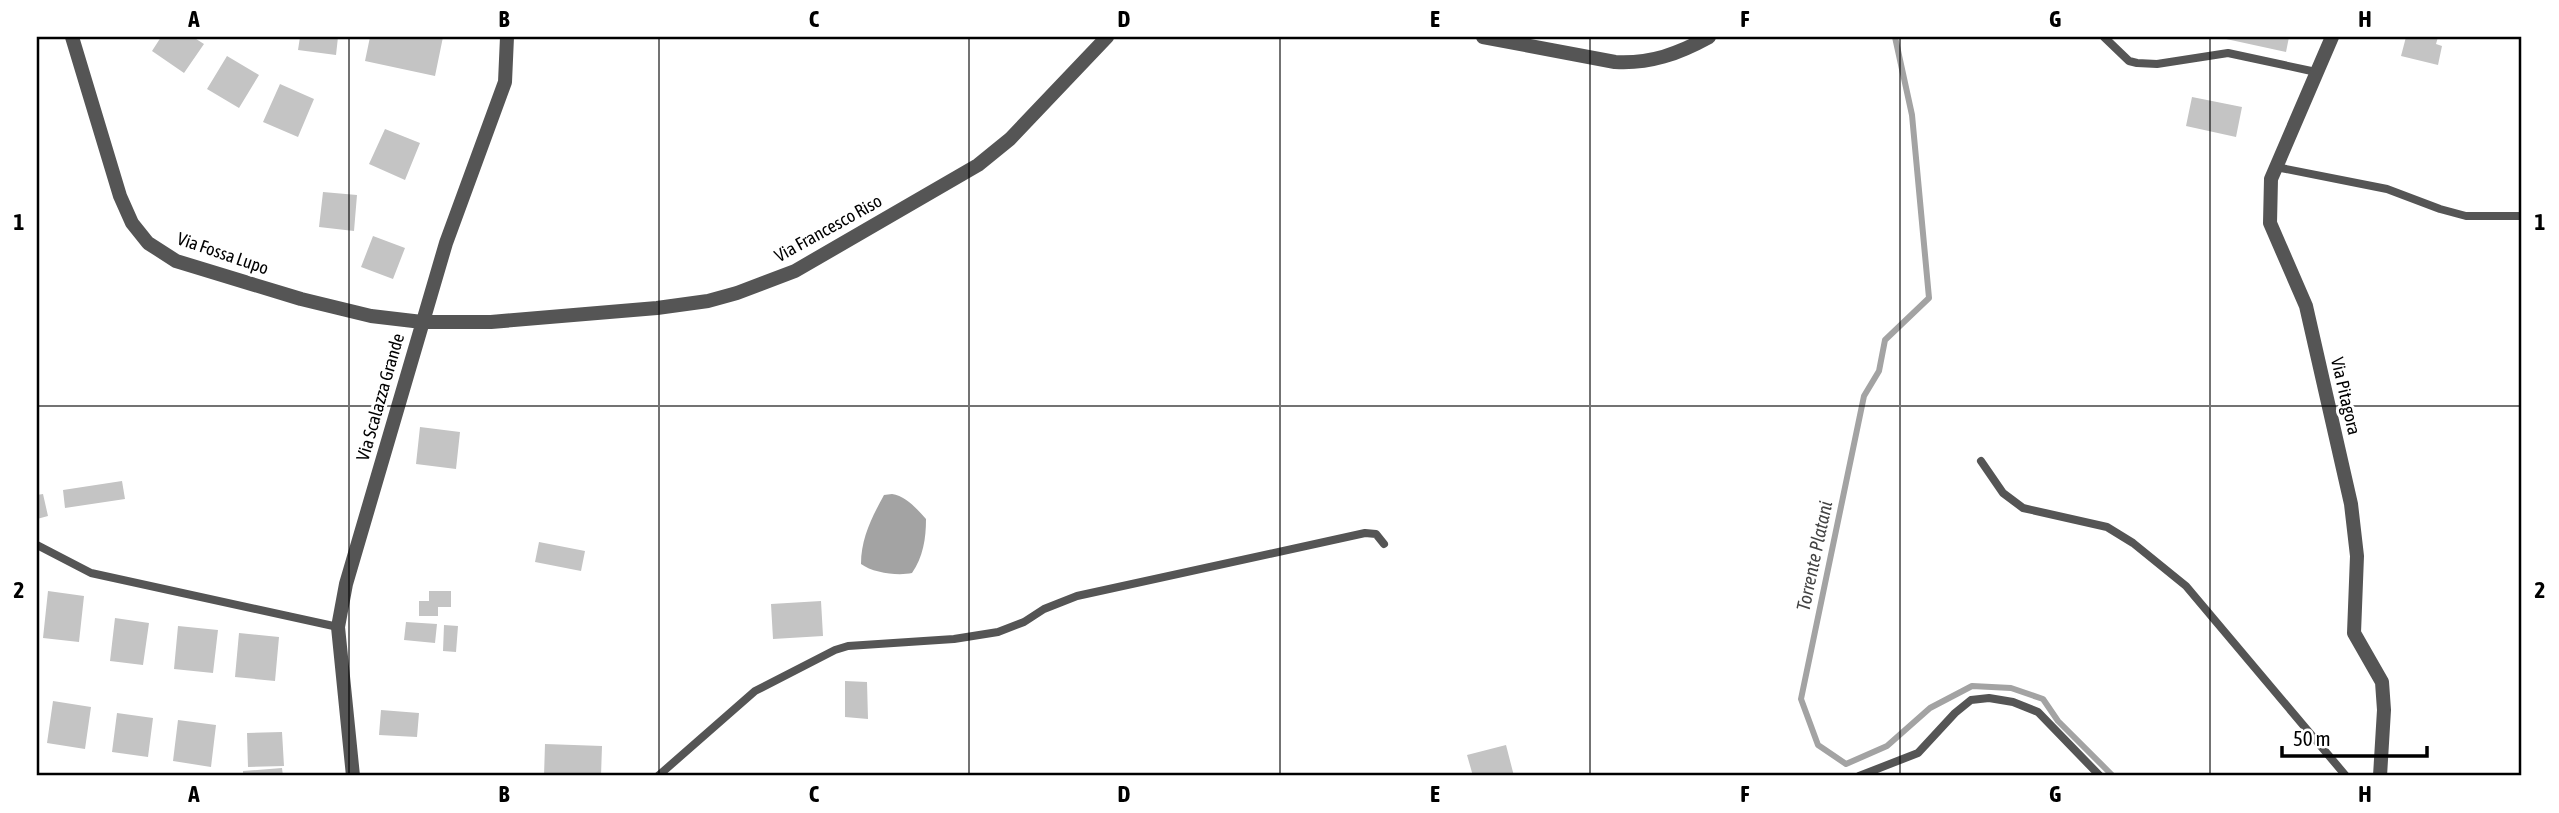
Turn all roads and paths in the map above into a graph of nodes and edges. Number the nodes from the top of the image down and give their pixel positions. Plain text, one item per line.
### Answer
1 (72, 37) edge
2 (508, 37) edge
3 (1107, 37) edge
4 (1483, 37) edge
5 (1709, 37) edge
6 (2104, 37) edge
7 (2332, 37) edge
8 (2316, 72) junction
9 (2276, 167) junction
10 (2522, 216) edge
11 (422, 322) junction
12 (1981, 461) dead end
13 (1384, 544) dead end
14 (37, 545) edge
15 (338, 627) junction
16 (353, 776) edge
17 (658, 776) edge
18 (1859, 776) edge
19 (2100, 776) edge
20 (2346, 776) edge
21 (2380, 776) edge

1 - 11 street, Via Fossa Lupo
2 - 11 street, Via Scalazza Grande
3 - 11 street, Via Francesco Riso
4 - 5 street
6 - 8 lane
7 - 8 street, Via Pitagora
8 - 9 street, Via Pitagora
9 - 10 lane
9 - 21 street, Via Pitagora
11 - 15 street, Via Scalazza Grande
12 - 20 lane
13 - 17 lane
14 - 15 lane
15 - 16 street, Via Scalazza Grande
18 - 19 lane

